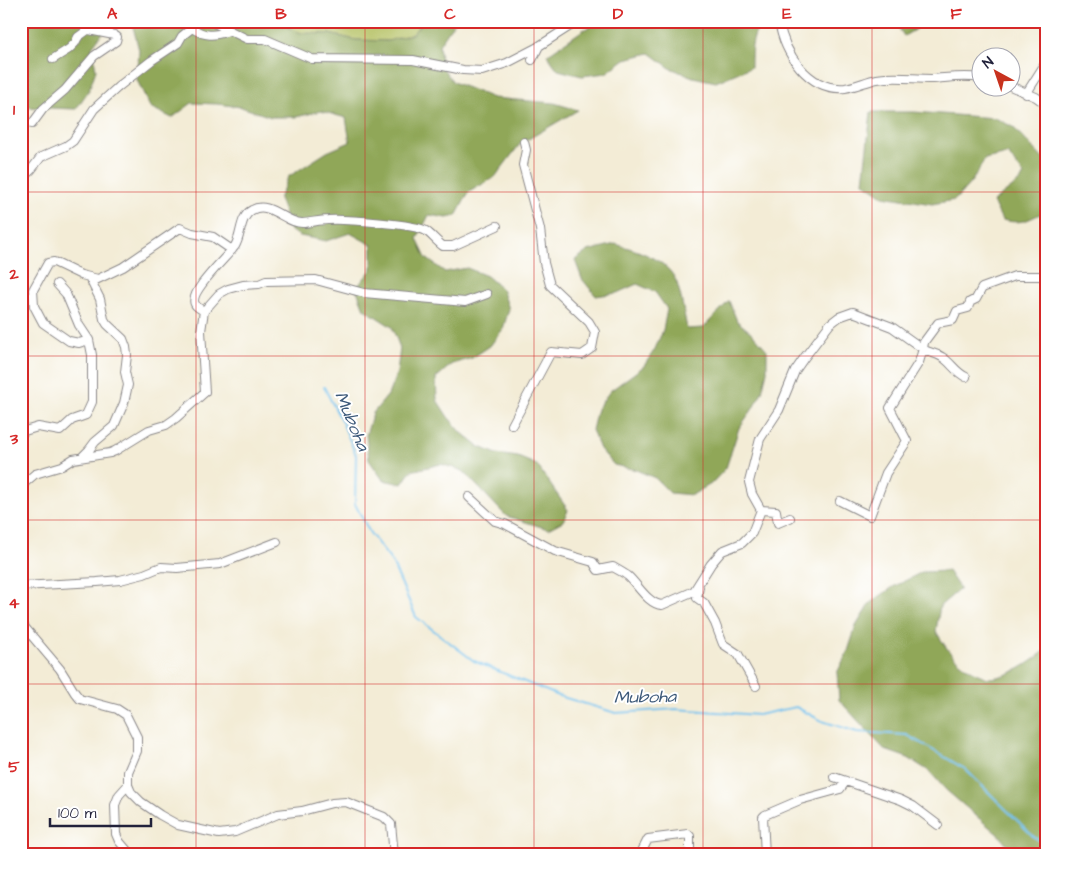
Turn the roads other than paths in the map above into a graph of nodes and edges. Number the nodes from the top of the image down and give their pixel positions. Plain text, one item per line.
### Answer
1 (100, 21) edge
2 (210, 21) edge
3 (578, 21) edge
4 (779, 21) edge
5 (89, 30) junction
6 (229, 31) junction
7 (539, 46) junction
8 (53, 59) dead end
9 (532, 60) dead end
10 (1047, 61) edge
11 (970, 77) edge
12 (1020, 91) edge
13 (1026, 94) junction
14 (1047, 105) edge
15 (32, 124) dead end
16 (524, 142) dead end
17 (21, 179) edge
18 (497, 226) dead end
19 (232, 250) junction
20 (1047, 273) edge
21 (90, 279) junction
22 (57, 284) dead end
23 (487, 294) dead end
24 (204, 311) junction
25 (89, 340) junction
26 (923, 349) junction
27 (966, 377) dead end
28 (512, 425) dead end
29 (21, 432) edge
30 (80, 458) junction
31 (21, 486) edge
32 (469, 497) dead end
33 (840, 501) dead end
34 (761, 510) junction
35 (790, 518) dead end
36 (277, 542) dead end
37 (700, 580) junction
38 (21, 586) edge
39 (21, 623) edge
40 (756, 686) dead end
41 (834, 776) dead end
42 (846, 781) junction
43 (128, 785) junction
44 (938, 825) dead end
45 (21, 850) edge
46 (24, 855) edge
47 (131, 855) edge
48 (394, 855) edge
49 (640, 855) edge
50 (690, 855) edge
51 (765, 855) edge

1 - 5 street
2 - 6 street
3 - 7 street
4 - 11 street
5 - 8 street
5 - 15 street
6 - 7 street
6 - 17 street
7 - 9 street
10 - 13 street
12 - 13 street
13 - 14 street
16 - 28 street
18 - 19 street
19 - 21 street
19 - 24 street
20 - 26 street
21 - 25 street
21 - 30 street
22 - 25 street
23 - 24 street
24 - 30 street
25 - 29 street
26 - 27 street
26 - 33 street
26 - 34 street
30 - 31 street
32 - 37 street
34 - 35 street
34 - 37 street
36 - 38 street
37 - 40 street
39 - 43 street
41 - 42 street
42 - 44 street
42 - 51 street
43 - 47 street
43 - 48 street
45 - 46 street
49 - 50 street

